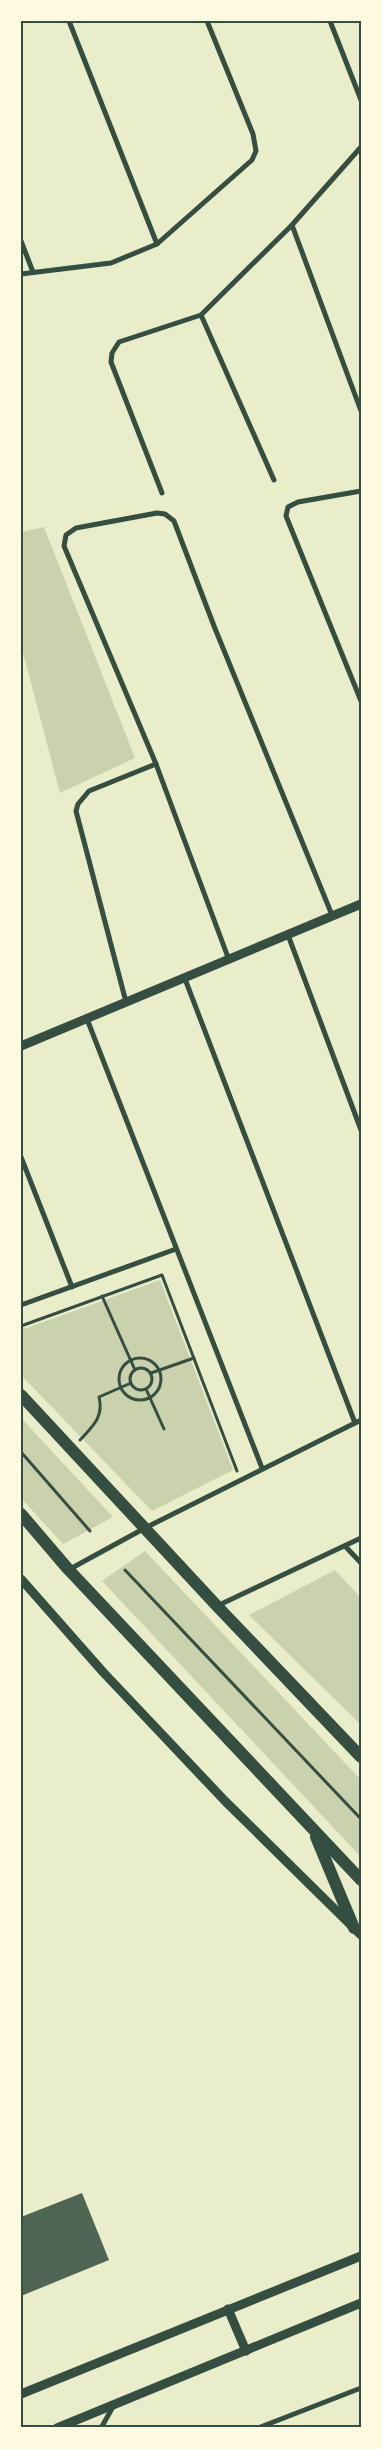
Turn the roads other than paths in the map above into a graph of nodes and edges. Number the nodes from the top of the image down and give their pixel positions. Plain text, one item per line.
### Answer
1 (68, 21) edge
2 (207, 21) edge
3 (330, 21) edge
4 (361, 100) edge
5 (361, 147) edge
6 (292, 225) junction
7 (21, 241) edge
8 (157, 244) junction
9 (33, 272) junction
10 (21, 274) edge
11 (201, 315) junction
12 (361, 411) edge
13 (274, 480) dead end
14 (361, 491) edge
15 (162, 493) dead end
16 (361, 701) edge
17 (156, 764) junction
18 (361, 904) edge
19 (332, 915) junction
20 (288, 934) junction
21 (229, 960) junction
22 (185, 979) junction
23 (126, 1002) junction
24 (87, 1019) junction
25 (21, 1046) edge
26 (361, 1130) edge
27 (21, 1157) edge
28 (176, 1249) junction
29 (72, 1287) junction
30 (21, 1305) edge
31 (21, 1395) edge
32 (358, 1421) edge
33 (262, 1468) junction
34 (21, 1514) edge
35 (145, 1528) junction
36 (361, 1538) edge
37 (345, 1546) junction
38 (361, 1563) edge
39 (68, 1569) junction
40 (21, 1579) edge
41 (217, 1606) junction
42 (361, 1757) edge
43 (313, 1830) junction
44 (361, 1880) edge
45 (357, 1931) edge
46 (361, 2256) edge
47 (361, 2303) edge
48 (228, 2309) junction
49 (246, 2351) junction
50 (361, 2388) edge
51 (21, 2394) edge
52 (114, 2405) junction
53 (57, 2428) edge
54 (101, 2428) edge
55 (258, 2428) edge

1 - 8 street
2 - 8 street
3 - 4 street
5 - 6 street
6 - 11 street
6 - 12 street
7 - 9 street
8 - 9 street
9 - 10 street
11 - 13 street
11 - 15 street
14 - 16 street
17 - 19 street
17 - 21 street
17 - 23 street
18 - 19 street
19 - 20 street
20 - 21 street
20 - 26 street
21 - 22 street
22 - 23 street
22 - 32 street
23 - 24 street
24 - 25 street
24 - 28 street
27 - 29 street
28 - 29 street
28 - 33 street
29 - 30 street
31 - 35 main road
32 - 33 street
33 - 35 street
34 - 39 main road
35 - 39 street
35 - 41 main road
36 - 37 street
37 - 38 street
37 - 41 street
39 - 43 main road
40 - 45 street
41 - 42 main road
43 - 44 main road
43 - 45 main road
46 - 48 street
47 - 49 street
48 - 49 street
48 - 51 street
49 - 52 street
50 - 55 street
52 - 53 street
52 - 54 street

